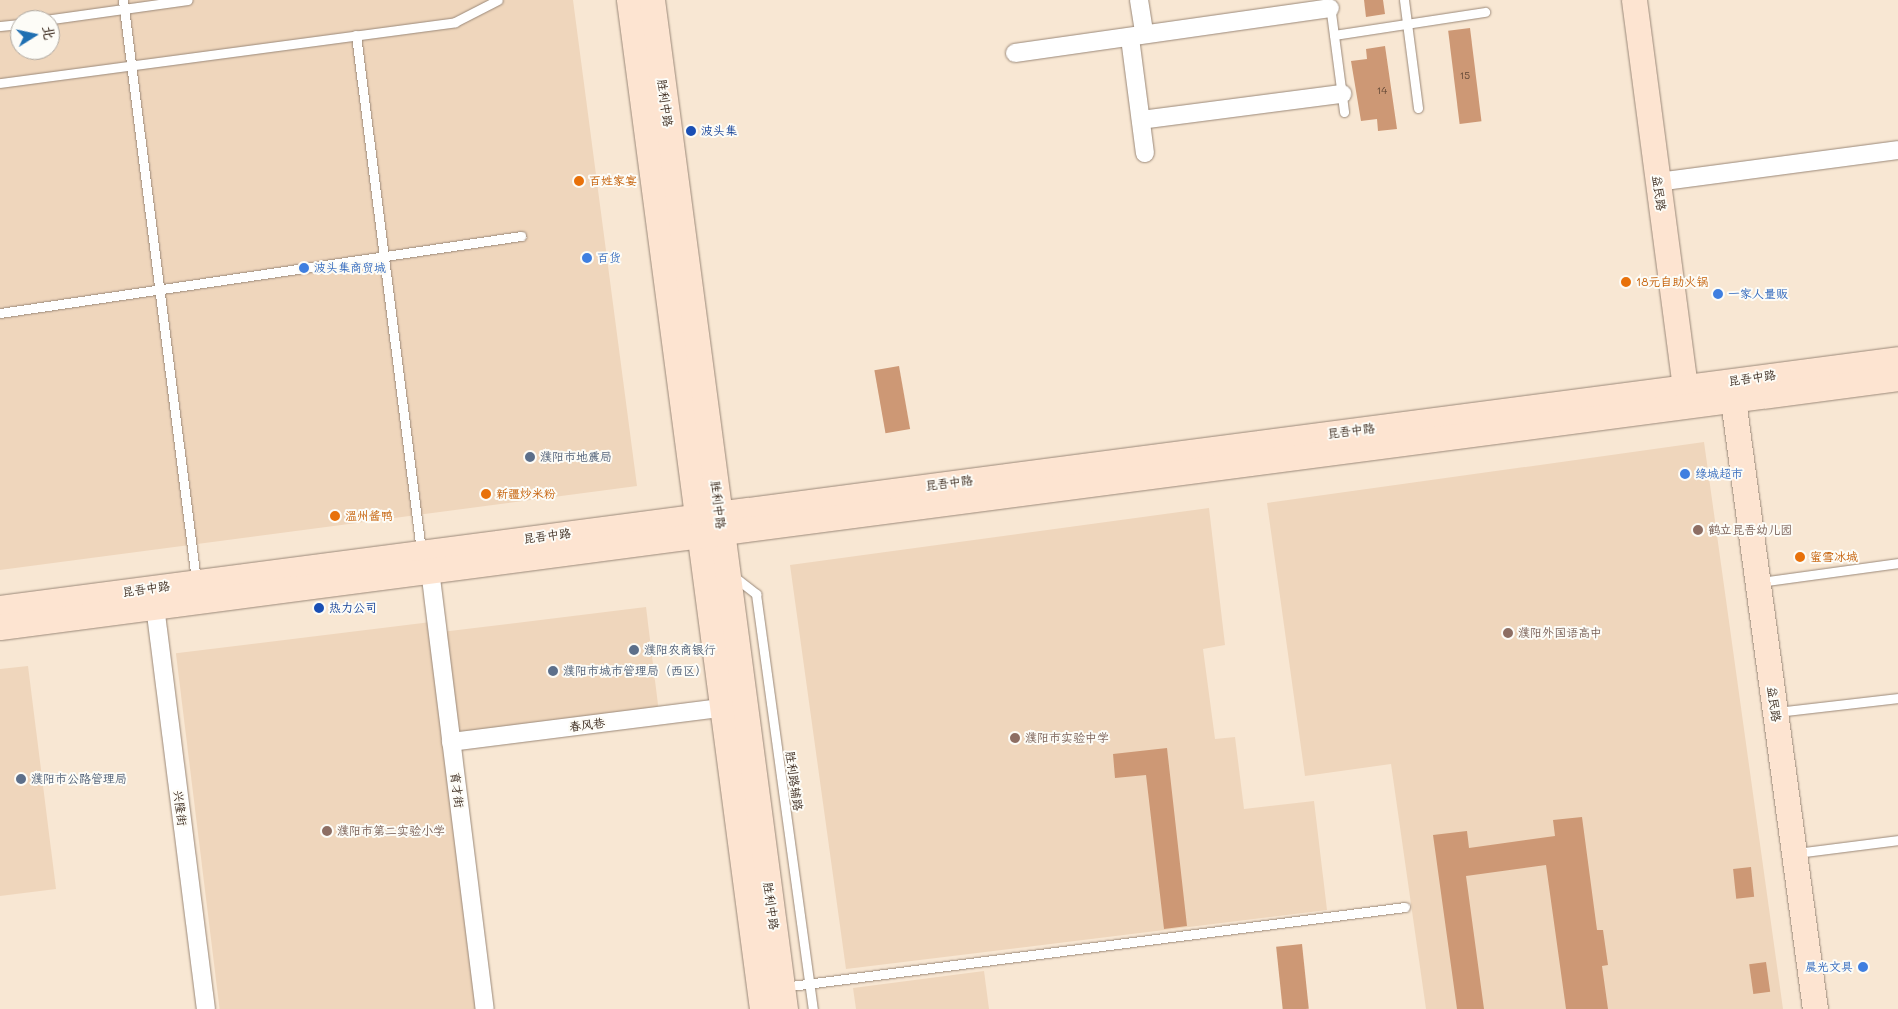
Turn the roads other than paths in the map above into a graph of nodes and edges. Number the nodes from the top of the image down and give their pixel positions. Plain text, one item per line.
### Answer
1 (188, 0) edge
2 (498, 0) edge
3 (629, 0) edge
4 (652, 0) edge
5 (1140, 0) edge
6 (1404, 0) edge
7 (1634, 0) edge
8 (123, 4) edge
9 (1329, 4) edge
10 (1485, 12) dead end
11 (60, 17) edge
12 (1407, 24) junction
13 (356, 35) junction
14 (1137, 35) junction
15 (1334, 35) junction
16 (1015, 53) dead end
17 (131, 66) junction
18 (0, 83) edge
19 (1343, 103) joint
20 (1418, 108) dead end
21 (1141, 120) junction
22 (1898, 150) edge
23 (1145, 153) dead end
24 (1658, 182) junction
25 (522, 236) dead end
26 (384, 256) junction
27 (159, 290) junction
28 (0, 313) edge
29 (1898, 359) edge
30 (1898, 378) edge
31 (1685, 387) junction
32 (1733, 400) junction
33 (709, 524) junction
34 (425, 561) junction
35 (1898, 563) edge
36 (727, 571) junction
37 (196, 582) junction
38 (1758, 582) junction
39 (154, 606) junction
40 (0, 608) edge
41 (0, 627) edge
42 (1898, 698) edge
43 (722, 708) junction
44 (1775, 712) junction
45 (451, 742) junction
46 (1898, 840) edge
47 (1794, 853) junction
48 (1405, 907) dead end
49 (809, 983) junction
50 (783, 998) edge
51 (206, 1009) edge
52 (486, 1009) edge
53 (762, 1009) edge
54 (813, 1009) edge
55 (1815, 1009) edge

1 - 8 lane
2 - 13 lane
3 - 33 street, 胜利中路
4 - 33 street, 胜利中路
5 - 14 street
6 - 12 lane
7 - 24 street, 益民路
8 - 11 lane
8 - 17 lane
9 - 14 street
9 - 15 lane
10 - 12 lane
12 - 15 lane
12 - 20 lane
13 - 17 lane
13 - 26 lane
14 - 16 street
14 - 21 street
15 - 19 lane
17 - 18 lane
17 - 27 lane
19 - 21 street
21 - 23 street
22 - 24 street
24 - 31 street, 益民路
25 - 26 lane
26 - 27 lane
26 - 34 lane
27 - 28 lane
27 - 37 lane
29 - 31 street, 昆吾中路
30 - 32 street, 昆吾中路
31 - 33 street, 昆吾中路
32 - 33 street, 昆吾中路
32 - 38 street, 益民路
33 - 34 street, 昆吾中路
33 - 36 street, 胜利中路
33 - 43 street, 胜利中路
34 - 37 street, 昆吾中路
34 - 39 street, 昆吾中路
34 - 45 street, 育才街
35 - 38 lane
36 - 49 lane, 胜利路辅路
36 - 50 street, 胜利中路
37 - 40 street, 昆吾中路
38 - 44 street, 益民路
39 - 41 street, 昆吾中路
39 - 51 street, 兴隆街
42 - 44 lane
43 - 45 street, 春风巷
43 - 53 street, 胜利中路
44 - 47 street, 益民路
45 - 52 street, 育才街
46 - 47 lane
47 - 55 street, 益民路
48 - 49 lane
49 - 50 lane
49 - 54 lane, 胜利路辅路

